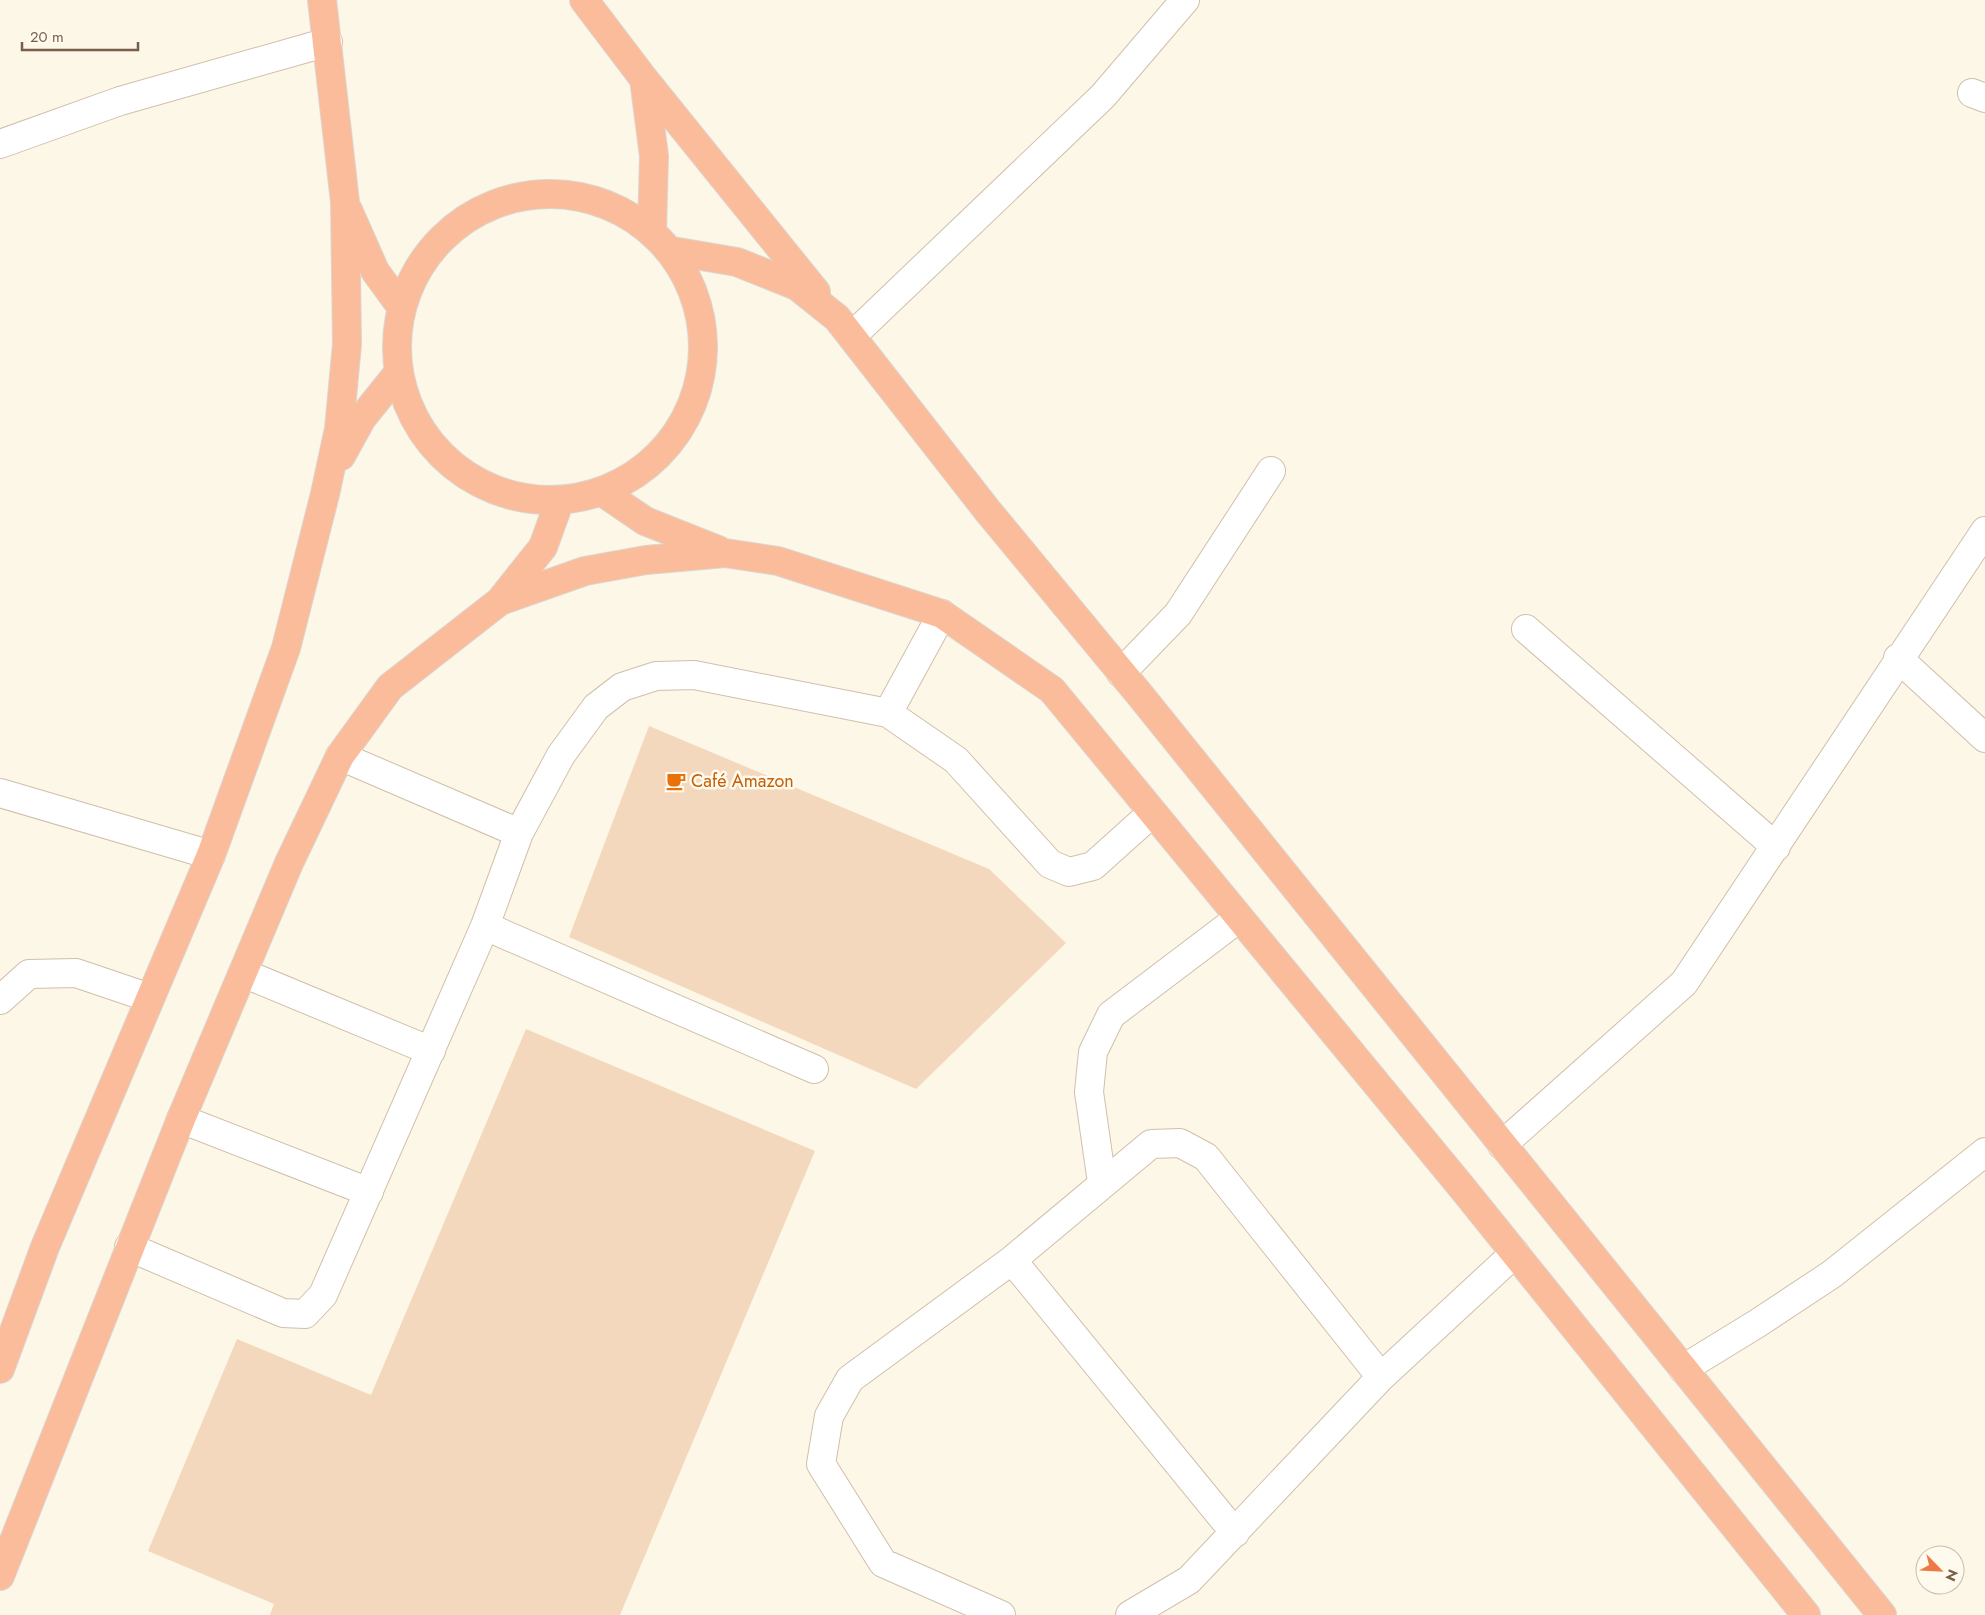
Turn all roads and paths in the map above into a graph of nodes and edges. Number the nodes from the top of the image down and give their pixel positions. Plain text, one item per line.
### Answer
1 (322, 0) edge
2 (584, 0) edge
3 (1184, 0) edge
4 (328, 42) junction
5 (644, 79) junction
6 (0, 144) edge
7 (344, 202) junction
8 (652, 231) junction
9 (672, 251) junction
10 (402, 308) junction
11 (844, 327) junction
12 (399, 372) junction
13 (1271, 471) dead end
14 (329, 478) junction
15 (601, 491) junction
16 (560, 500) junction
17 (1985, 531) edge
18 (725, 553) junction
19 (500, 601) junction
20 (942, 614) junction
21 (1526, 629) dead end
22 (1898, 658) junction
23 (1121, 673) junction
24 (888, 713) junction
25 (1985, 738) edge
26 (340, 756) junction
27 (0, 793) edge
28 (1152, 814) junction
29 (519, 833) junction
30 (1776, 847) junction
31 (211, 855) junction
32 (1239, 918) junction
33 (485, 926) junction
34 (243, 973) junction
35 (150, 998) junction
36 (0, 1000) edge
37 (431, 1051) junction
38 (814, 1068) dead end
39 (181, 1119) junction
40 (1502, 1145) junction
41 (1985, 1152) edge
42 (1102, 1183) junction
43 (369, 1192) junction
44 (129, 1247) junction
45 (1515, 1253) junction
46 (1012, 1260) junction
47 (0, 1369) edge
48 (1683, 1369) junction
49 (1381, 1377) junction
50 (1235, 1533) junction
51 (0, 1576) edge
52 (1799, 1612) edge
53 (1000, 1615) edge
54 (1130, 1615) edge
55 (1882, 1615) edge

1 - 4 highway
2 - 5 highway
3 - 11 street
4 - 6 street
4 - 7 highway
5 - 8 highway
5 - 11 highway
7 - 10 highway
7 - 14 highway
8 - 9 highway
8 - 10 highway
9 - 11 highway
9 - 15 highway
10 - 12 highway
11 - 23 highway
12 - 14 highway
12 - 16 highway
13 - 23 street
14 - 31 highway
15 - 16 highway
15 - 18 highway
16 - 19 highway
17 - 22 street
18 - 19 highway
18 - 20 highway
19 - 26 highway
20 - 24 street
20 - 28 highway
21 - 30 street
22 - 25 street
22 - 30 street
23 - 40 highway
24 - 28 street
24 - 29 street
26 - 29 street
26 - 34 highway
27 - 31 street
28 - 32 highway
29 - 33 street
30 - 40 street
31 - 35 highway
32 - 42 street
32 - 45 highway
33 - 37 street
33 - 38 street
34 - 37 street
34 - 39 highway
35 - 36 street
35 - 47 highway
37 - 43 street
39 - 43 street
39 - 44 highway
40 - 48 highway
41 - 48 street
42 - 46 street
42 - 49 street
43 - 44 street
44 - 51 highway
45 - 49 street
45 - 52 highway
46 - 50 street
46 - 53 street
48 - 55 highway
49 - 50 street
50 - 54 street

